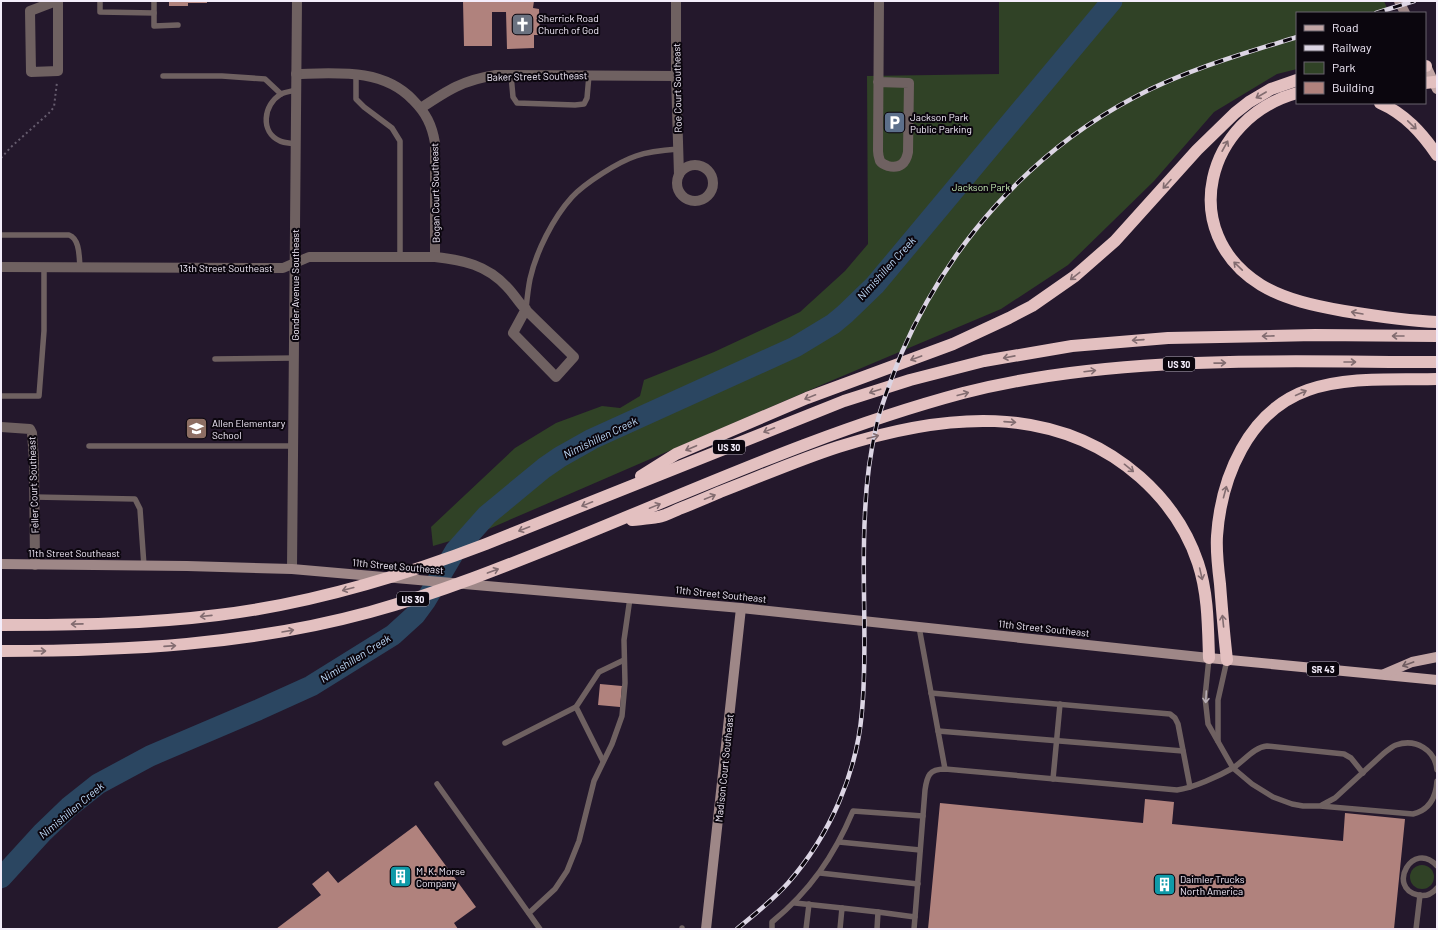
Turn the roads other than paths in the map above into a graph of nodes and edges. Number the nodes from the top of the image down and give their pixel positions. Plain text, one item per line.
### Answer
1 (57, 1) edge
2 (100, 1) edge
3 (154, 1) edge
4 (297, 1) edge
5 (676, 1) edge
6 (879, 1) edge
7 (1399, 1) edge
8 (154, 12) junction
9 (1404, 12) edge
10 (178, 26) dead end
11 (1426, 67) edge
12 (296, 74) junction
13 (356, 74) junction
14 (511, 75) junction
15 (589, 75) junction
16 (163, 76) dead end
17 (676, 76) junction
18 (1296, 80) edge
19 (878, 82) junction
20 (1433, 84) edge
21 (296, 90) junction
22 (1296, 93) edge
23 (281, 94) junction
24 (1382, 104) edge
25 (421, 108) junction
26 (296, 144) junction
27 (678, 149) junction
28 (1437, 155) edge
29 (679, 175) dead end
30 (1, 235) edge
31 (400, 257) junction
32 (436, 257) junction
33 (295, 264) junction
34 (1, 267) edge
35 (44, 267) junction
36 (80, 267) junction
37 (526, 309) junction
38 (1437, 322) edge
39 (1437, 336) edge
40 (295, 358) junction
41 (215, 359) dead end
42 (1437, 362) edge
43 (1437, 379) edge
44 (1, 396) edge
45 (1, 427) edge
46 (89, 446) dead end
47 (294, 446) junction
48 (614, 493) junction
49 (34, 497) junction
50 (619, 521) junction
51 (1, 564) edge
52 (35, 565) junction
53 (144, 566) junction
54 (292, 569) junction
55 (630, 597) junction
56 (741, 608) junction
57 (1, 625) edge
58 (920, 627) junction
59 (1, 651) edge
60 (1437, 657) edge
61 (1209, 658) junction
62 (624, 660) junction
63 (1227, 660) junction
64 (1381, 675) junction
65 (1437, 680) edge
66 (931, 693) junction
67 (1060, 704) junction
68 (576, 707) junction
69 (938, 731) junction
70 (1056, 741) junction
71 (1218, 741) junction
72 (505, 743) dead end
73 (1183, 751) junction
74 (603, 761) junction
75 (1233, 768) junction
76 (945, 769) junction
77 (1437, 770) edge
78 (1363, 773) junction
79 (1053, 779) junction
80 (1437, 781) edge
81 (437, 784) dead end
82 (1190, 787) junction
83 (1320, 806) junction
84 (922, 816) junction
85 (839, 842) junction
86 (920, 850) junction
87 (1437, 866) edge
88 (820, 873) junction
89 (918, 884) junction
90 (1437, 888) edge
91 (1420, 895) junction
92 (795, 903) junction
93 (809, 904) junction
94 (842, 908) junction
95 (878, 912) junction
96 (529, 913) junction
97 (915, 917) junction
98 (540, 929) edge
99 (706, 929) edge
100 (772, 929) edge
101 (806, 929) edge
102 (840, 929) edge
103 (877, 929) edge
104 (914, 929) edge
105 (1416, 929) edge

1 - 1 street
2 - 8 lane
3 - 8 lane
4 - 12 street, Gonder Avenue Southeast
5 - 17 street, Roe Court Southeast
6 - 19 street
7 - 9 street
8 - 10 lane
11 - 20 main road
12 - 13 street
12 - 21 street, Gonder Avenue Southeast
13 - 25 street
13 - 31 lane
14 - 15 street, Baker Street Southeast
14 - 15 lane
14 - 25 street, Baker Street Southeast
15 - 17 street, Baker Street Southeast
16 - 23 lane
17 - 27 street, Roe Court Southeast
18 -> 48 highway
19 - 19 street
21 - 23 lane
21 - 26 street, Gonder Avenue Southeast
38 -> 22 highway
23 - 26 lane
24 -> 28 highway
25 - 32 street, Bogan Court Southeast
26 - 33 street, Gonder Avenue Southeast
27 - 29 street, Roe Court Southeast
27 - 37 lane
30 - 36 lane
31 - 32 street, 13th Street Southeast
31 - 33 street, 13th Street Southeast
32 - 37 street, 13th Street Southeast
33 - 36 street, 13th Street Southeast
33 - 40 street, Gonder Avenue Southeast
34 - 35 street, 13th Street Southeast
35 - 36 street, 13th Street Southeast
35 - 44 lane
37 - 37 street, 13th Street Southeast
39 -> 48 highway, US 30
40 - 41 lane
40 - 47 street, Gonder Avenue Southeast
50 -> 42 highway, US 30
63 -> 43 highway
45 - 49 street, Feller Court Southeast
46 - 47 lane
47 - 54 street, Gonder Avenue Southeast
48 -> 57 highway, US 30
49 - 52 street, Feller Court Southeast
49 - 53 lane
59 -> 50 highway, US 30
50 -> 61 highway
51 - 52 street, 11th Street Southeast
52 - 53 street, 11th Street Southeast
53 - 54 street, 11th Street Southeast
54 - 55 street, 11th Street Southeast
55 - 56 street, 11th Street Southeast
55 - 62 lane
56 - 58 street, 11th Street Southeast
56 - 99 street, Madison Court Southeast
58 - 61 street, 11th Street Southeast
58 - 66 lane
60 -> 64 main road
61 - 63 main road, 11th Street Southeast / SR 43
61 -> 71 lane
62 - 68 lane
62 - 74 lane
63 - 64 main road, 11th Street Southeast / SR 43
63 - 71 lane
64 - 65 main road, 11th Street Southeast / SR 43
66 - 67 lane
66 - 69 lane
67 - 70 lane
67 - 73 lane
68 - 72 lane
68 - 74 lane
69 - 70 lane
69 - 76 lane
70 - 73 lane
70 - 79 lane
71 - 75 lane
73 - 82 lane
74 - 96 lane
75 - 78 lane
75 - 82 lane
75 - 83 lane
76 - 79 lane
76 - 84 lane
77 - 78 lane
78 - 83 lane
79 - 82 lane
80 - 83 lane
81 - 96 lane
84 - 85 lane
84 - 86 lane
85 - 86 lane
85 - 88 lane
86 - 89 lane
87 - 91 lane
88 - 89 lane
88 - 92 lane
89 - 97 lane
90 - 91 lane
91 - 105 lane
92 - 93 lane
92 - 100 lane
93 - 94 lane
93 - 101 lane
94 - 95 lane
94 - 102 lane
95 - 97 lane
95 - 103 lane
96 - 98 lane
97 - 104 lane

